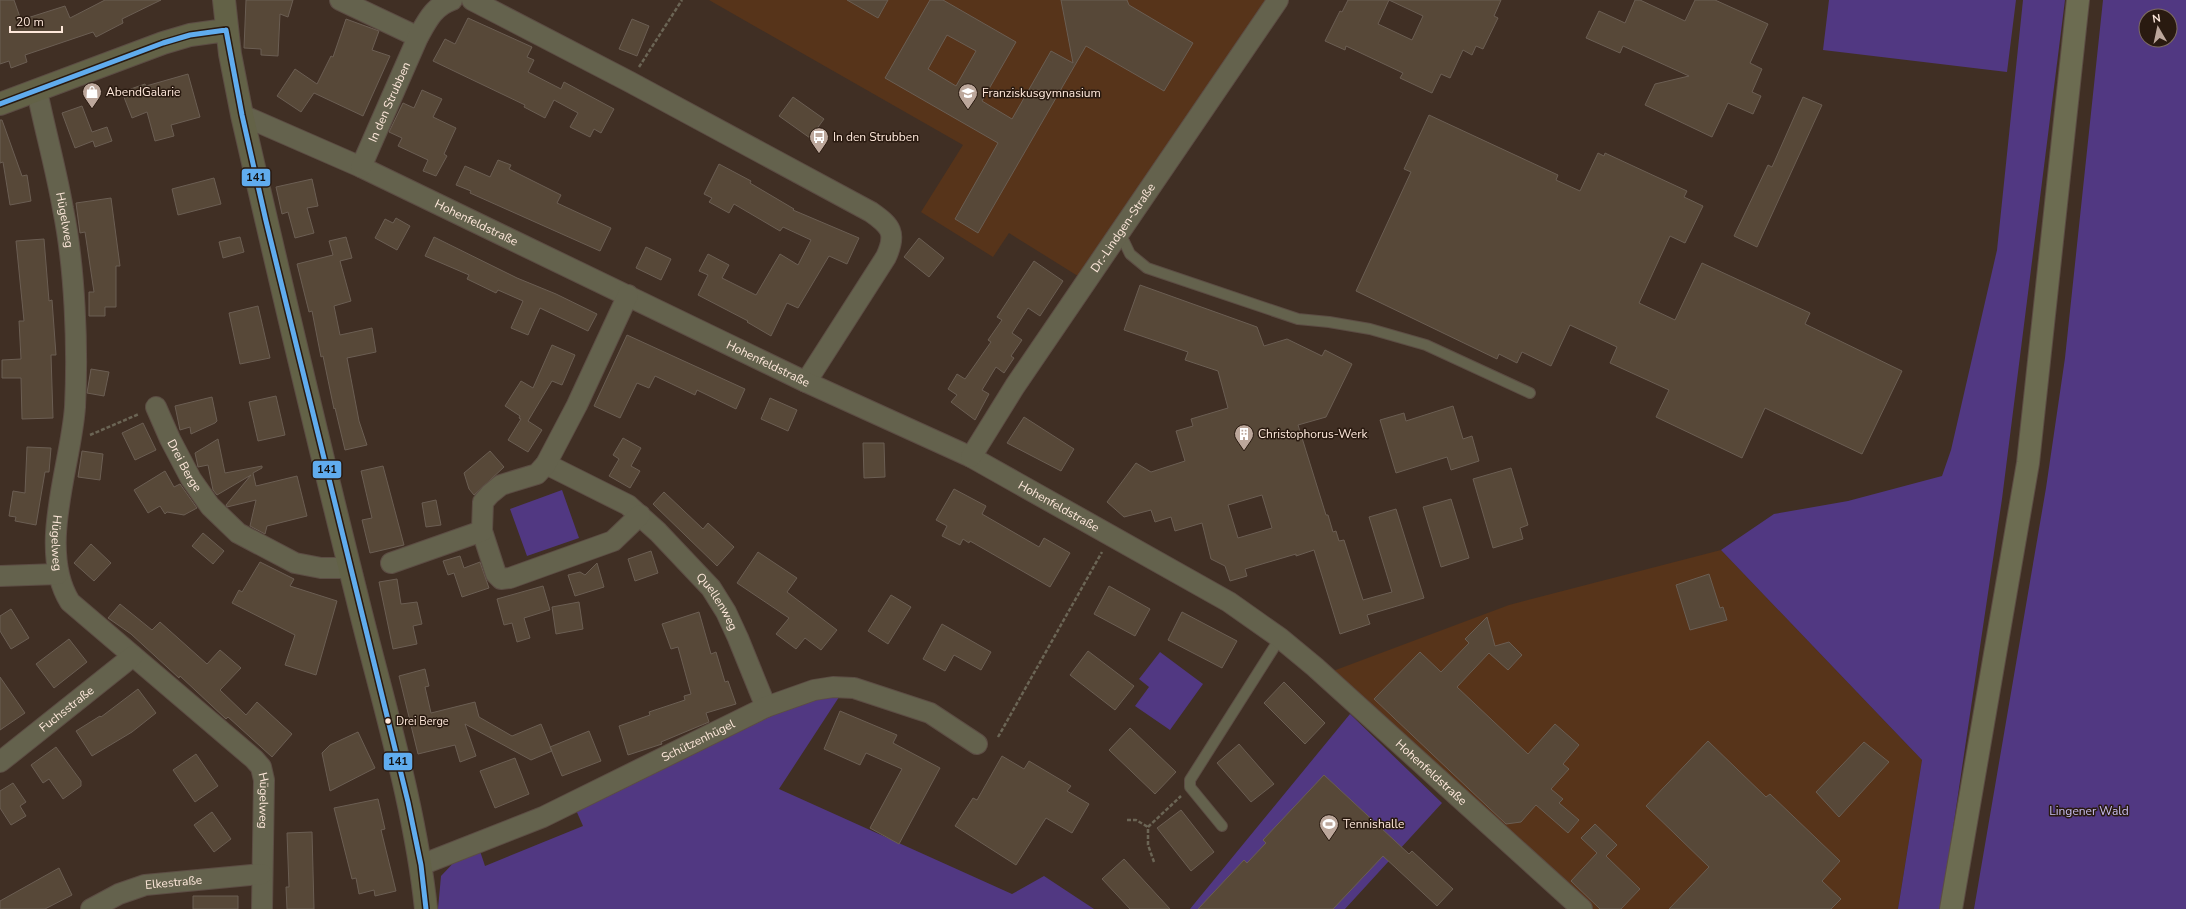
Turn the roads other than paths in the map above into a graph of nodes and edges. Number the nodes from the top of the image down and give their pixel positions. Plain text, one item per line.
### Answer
1 (224, 0) edge
2 (340, 0) edge
3 (452, 0) edge
4 (472, 0) edge
5 (1278, 0) edge
6 (2078, 0) edge
7 (226, 30) junction
8 (418, 37) junction
9 (37, 91) junction
10 (0, 104) edge
11 (242, 115) junction
12 (361, 167) junction
13 (1120, 233) junction
14 (628, 295) junction
15 (806, 382) junction
16 (1530, 393) dead end
17 (156, 407) road end
18 (971, 457) junction
19 (546, 464) junction
20 (640, 515) junction
21 (482, 531) junction
22 (391, 563) dead end
23 (350, 568) junction
24 (58, 574) junction
25 (0, 576) edge
26 (1280, 638) junction
27 (133, 656) junction
28 (766, 707) junction
29 (978, 744) dead end
30 (0, 762) edge
31 (1222, 826) dead end
32 (421, 865) junction
33 (262, 874) junction
34 (91, 909) edge
35 (262, 909) edge
36 (426, 909) edge
37 (1582, 909) edge
38 (1951, 909) edge

1 - 7 street
2 - 8 street
3 - 8 street, In den Strubben
4 - 15 street
5 - 13 street, Dr.-Lindgen-Straße
6 - 38 main road
7 - 9 street
7 - 11 street
8 - 12 street, In den Strubben
9 - 10 street
9 - 24 street, Hügelweg
11 - 12 street, Hohenfeldstraße
11 - 23 street
12 - 14 street, Hohenfeldstraße
13 - 16 lane
13 - 18 street, Dr.-Lindgen-Straße
14 - 15 street, Hohenfeldstraße
14 - 19 street
15 - 18 street, Hohenfeldstraße
17 - 23 street, Drei Berge
18 - 26 street, Hohenfeldstraße
19 - 20 street, Quellenweg
19 - 21 street
20 - 21 street
20 - 28 street, Quellenweg
21 - 22 street
23 - 32 street
24 - 25 street
24 - 27 street, Hügelweg
26 - 31 lane
26 - 37 street, Hohenfeldstraße
27 - 30 street, Fuchsstraße
27 - 33 street, Hügelweg
28 - 29 street, Schützenhügel
28 - 32 street, Schützenhügel
32 - 36 street
33 - 34 street, Elkestraße
33 - 35 street, Hügelweg

